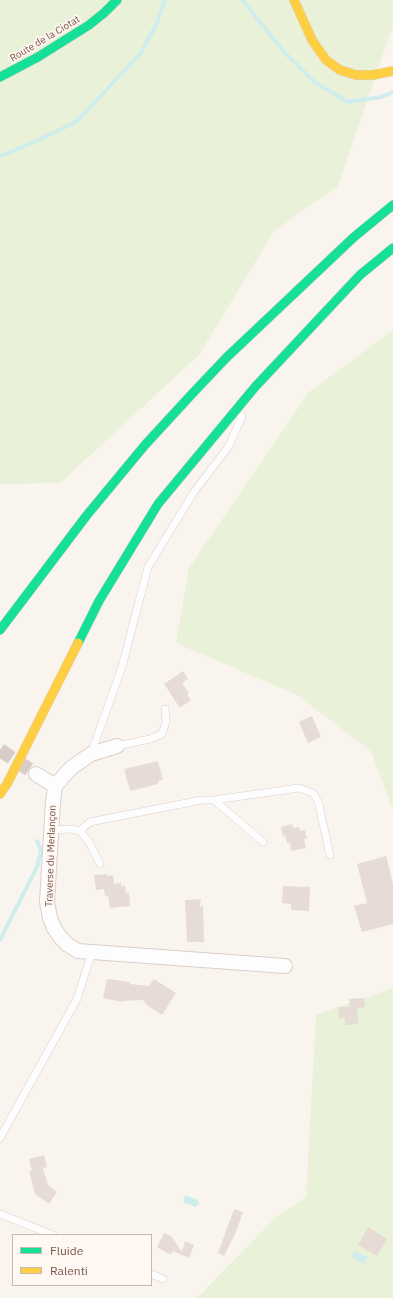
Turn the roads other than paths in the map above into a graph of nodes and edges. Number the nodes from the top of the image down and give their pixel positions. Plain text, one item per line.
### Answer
1 (117, 0) edge
2 (294, 0) edge
3 (393, 71) edge
4 (0, 78) edge
5 (393, 205) edge
6 (393, 248) edge
7 (255, 387) junction
8 (0, 630) edge
9 (165, 710) dead end
10 (117, 746) joint
11 (91, 754) junction
12 (36, 774) tunnel mouth
13 (55, 786) junction
14 (1, 798) edge
15 (214, 800) junction
16 (52, 830) junction
17 (80, 831) junction
18 (263, 842) dead end
19 (330, 855) dead end
20 (100, 864) dead end
21 (92, 952) junction
22 (285, 966) dead end
23 (0, 1138) edge
24 (0, 1214) edge
25 (50, 1234) edge
26 (152, 1274) edge
27 (163, 1279) dead end

1 - 4 main road, Route de la Ciotat
2 - 3 main road
5 - 8 main road
6 - 7 main road
7 - 11 lane
7 - 14 main road
9 - 10 lane
10 - 11 street
11 - 13 street
12 - 13 street
13 - 16 street, Traverse du Merlançon
15 - 17 lane
15 - 18 lane
15 - 19 lane
16 - 17 lane
16 - 21 street, Traverse du Merlançon
17 - 20 lane
21 - 22 street, Traverse du Merlançon
21 - 23 lane
24 - 25 lane
26 - 27 lane

